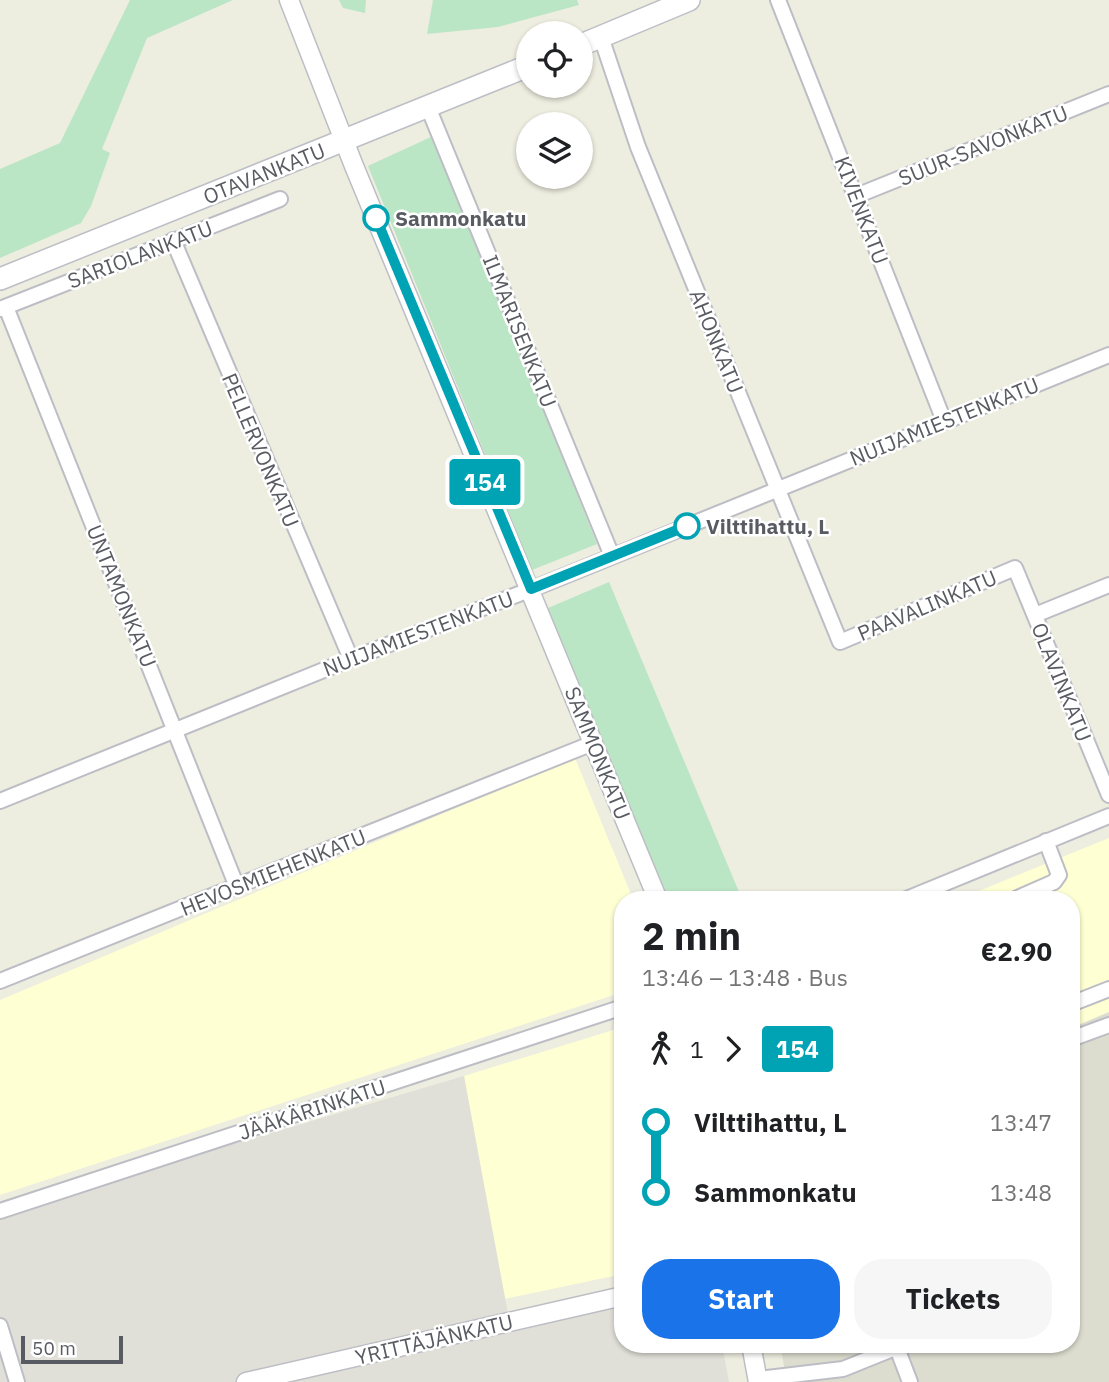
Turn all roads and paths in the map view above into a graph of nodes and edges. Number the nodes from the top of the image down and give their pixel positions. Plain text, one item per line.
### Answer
1 (289, 0) edge
2 (690, 0) edge
3 (778, 0) edge
4 (601, 37) junction
5 (593, 40) edge
6 (516, 71) edge
7 (1109, 94) edge
8 (428, 107) junction
9 (344, 141) junction
10 (856, 196) junction
11 (280, 199) dead end
12 (173, 240) junction
13 (0, 279) edge
14 (3, 308) edge
15 (1109, 355) edge
16 (944, 421) junction
17 (778, 489) junction
18 (612, 556) junction
19 (1015, 568) joint
20 (1109, 585) edge
21 (531, 589) junction
22 (1035, 615) junction
23 (840, 642) joint
24 (351, 659) junction
25 (176, 730) junction
26 (593, 743) junction
27 (1109, 795) edge
28 (2, 796) edge
29 (1109, 816) edge
30 (1046, 841) junction
31 (237, 887) junction
32 (654, 891) edge
33 (926, 891) edge
34 (1035, 891) edge
35 (0, 981) edge
36 (1109, 989) edge
37 (1080, 1000) edge
38 (614, 1010) edge
39 (1109, 1025) edge
40 (1080, 1036) edge
41 (0, 1211) edge
42 (614, 1298) edge
43 (0, 1326) edge
44 (753, 1353) edge
45 (883, 1353) edge
46 (903, 1353) edge
47 (758, 1380) edge
48 (17, 1382) edge
49 (246, 1382) edge
50 (910, 1382) edge

1 - 9 street, SAMMONKATU
2 - 4 main road
3 - 10 street, KIVENKATU
4 - 5 main road
4 - 17 street, AHONKATU
6 - 8 main road, OTAVANKATU
7 - 10 street, SUUR-SAVONKATU
8 - 9 main road, OTAVANKATU
8 - 18 street, ILMARISENKATU
9 - 13 main road, OTAVANKATU
9 - 21 street, SAMMONKATU
10 - 16 street, KIVENKATU
11 - 12 street, SARIOLANKATU
12 - 14 street, SARIOLANKATU
12 - 24 street, PELLERVONKATU
14 - 25 street, UNTAMONKATU
15 - 16 street, NUIJAMIESTENKATU
16 - 17 street, NUIJAMIESTENKATU
17 - 18 street, NUIJAMIESTENKATU
17 - 23 street, AHONKATU
18 - 21 street, NUIJAMIESTENKATU
19 - 22 street, OLAVINKATU
19 - 23 street, PAAVALINKATU
20 - 22 street
21 - 24 street, NUIJAMIESTENKATU
21 - 26 street, SAMMONKATU
22 - 27 street, OLAVINKATU
24 - 25 street, NUIJAMIESTENKATU
25 - 28 street, NUIJAMIESTENKATU
25 - 31 street, UNTAMONKATU
26 - 31 street, HEVOSMIEHENKATU
26 - 32 street, SAMMONKATU
29 - 30 street
30 - 33 street
30 - 34 street
31 - 35 street, HEVOSMIEHENKATU
36 - 37 street
38 - 41 street, JÄÄKÄRINKATU
39 - 40 street
42 - 49 street, YRITTÄJÄNKATU
43 - 48 street
44 - 47 street
45 - 47 street
46 - 50 street

